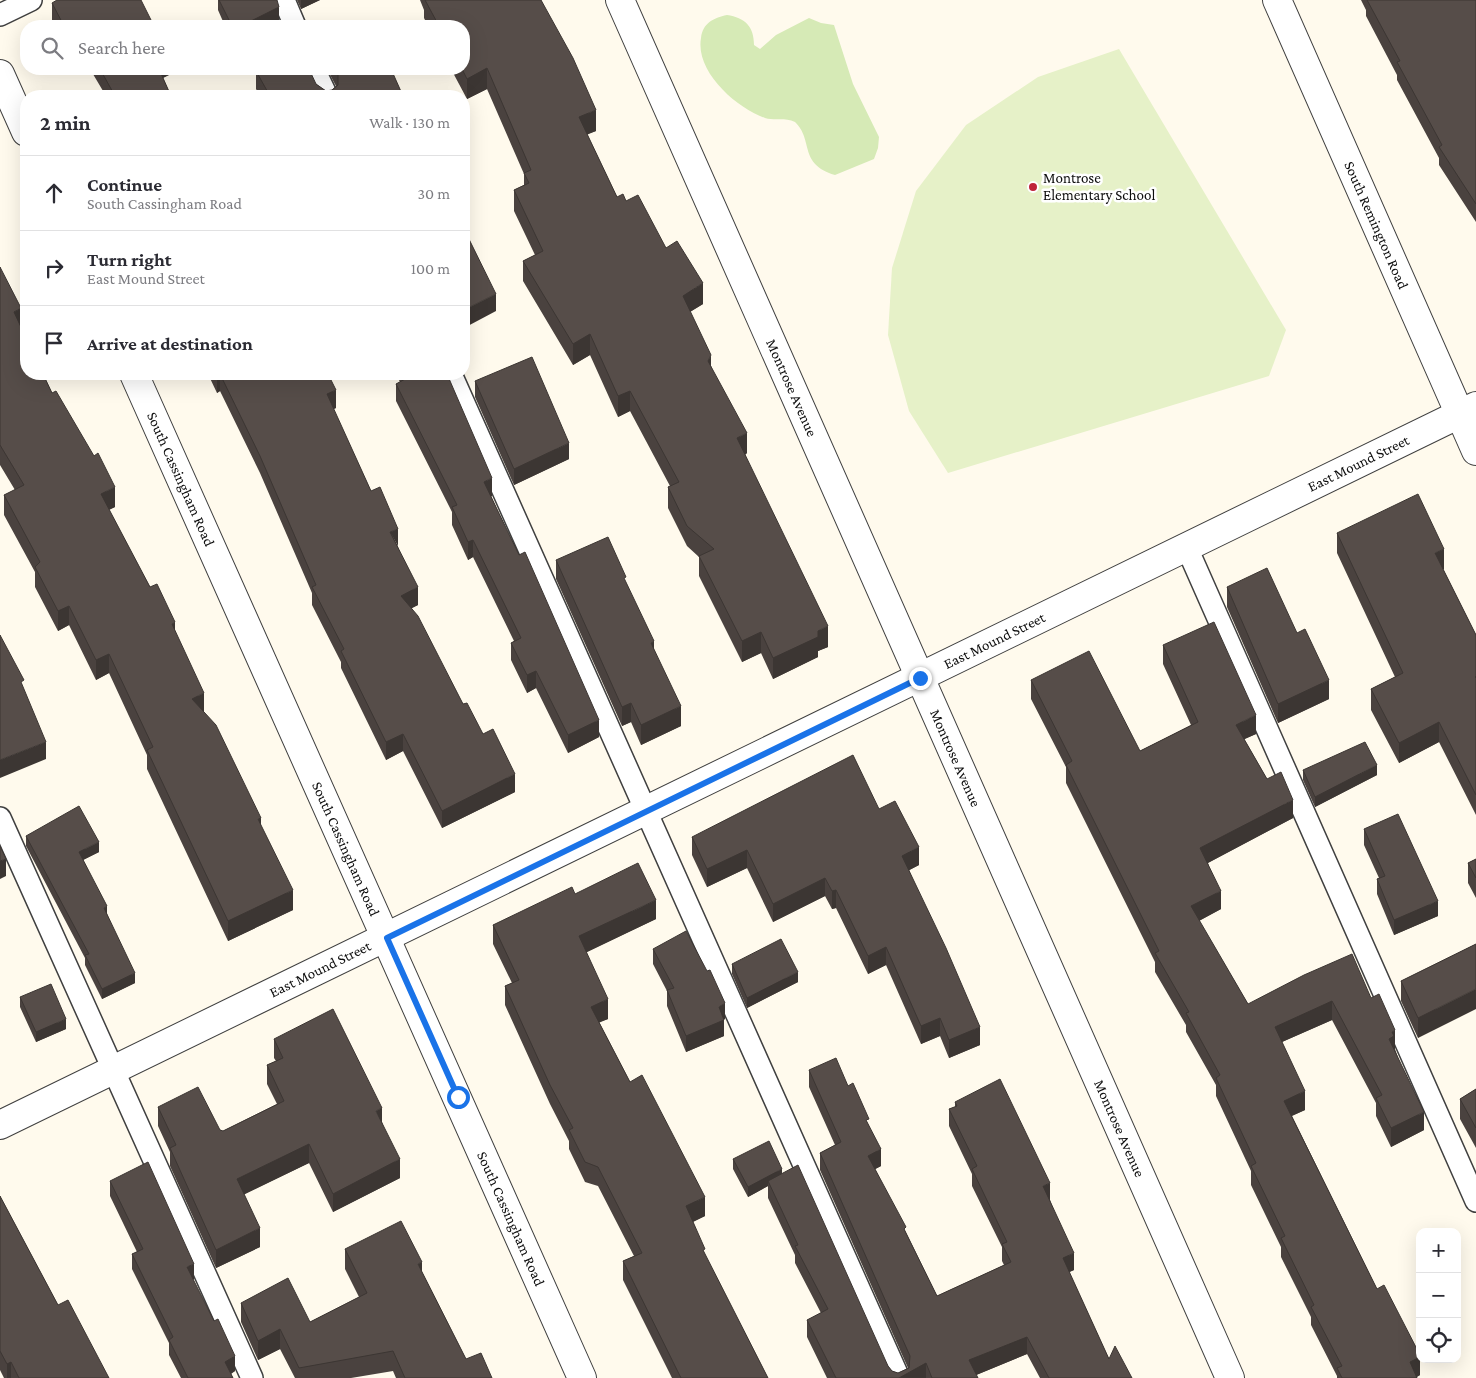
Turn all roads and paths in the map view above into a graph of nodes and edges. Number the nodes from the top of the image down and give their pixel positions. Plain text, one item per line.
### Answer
1 (31, 0) edge
2 (284, 0) edge
3 (620, 0) edge
4 (1277, 0) edge
5 (0, 15) edge
6 (292, 20) edge
7 (0, 74) edge
8 (317, 75) edge
9 (324, 90) edge
10 (20, 119) edge
11 (137, 380) edge
12 (454, 380) edge
13 (1468, 410) edge
14 (1476, 451) edge
15 (1187, 548) junction
16 (920, 678) junction
17 (646, 811) junction
18 (0, 818) edge
19 (387, 938) junction
20 (114, 1071) junction
21 (0, 1125) edge
22 (1476, 1200) edge
23 (252, 1378) edge
24 (582, 1378) edge
25 (899, 1378) edge
26 (1230, 1378) edge

1 - 5 lane
2 - 6 lane
3 - 16 street, Montrose Avenue
4 - 13 street, South Remington Road
7 - 10 street
8 - 9 lane
11 - 19 street, South Cassingham Road
12 - 17 lane
13 - 14 street, South Remington Road
13 - 15 street, East Mound Street
15 - 16 street, East Mound Street
15 - 22 lane
16 - 17 street, East Mound Street
16 - 26 street, Montrose Avenue
17 - 19 street, East Mound Street
17 - 25 lane
18 - 20 lane
19 - 20 street, East Mound Street
19 - 24 street, South Cassingham Road
20 - 21 street, East Mound Street
20 - 23 lane

